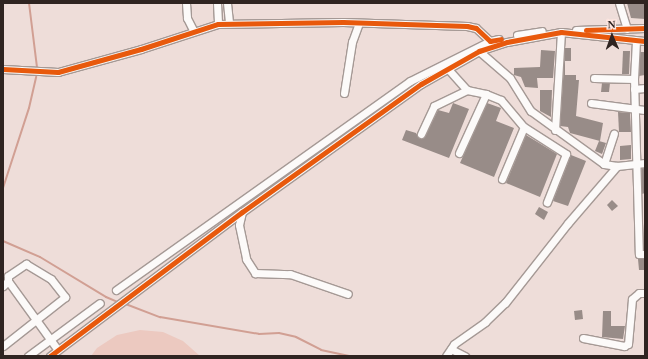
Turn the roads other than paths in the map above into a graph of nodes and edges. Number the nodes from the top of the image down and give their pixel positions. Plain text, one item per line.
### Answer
1 (186, 3) edge
2 (217, 3) edge
3 (619, 3) edge
4 (227, 4) edge
5 (229, 23) junction
6 (359, 23) junction
7 (218, 24) junction
8 (645, 28) edge
9 (627, 29) junction
10 (193, 30) junction
11 (561, 32) junction
12 (490, 41) junction
13 (636, 41) junction
14 (645, 41) edge
15 (479, 51) junction
16 (448, 68) junction
17 (3, 69) edge
18 (594, 78) dead end
19 (634, 79) junction
20 (645, 88) edge
21 (634, 89) junction
22 (467, 90) junction
23 (344, 93) dead end
24 (486, 94) junction
25 (591, 103) dead end
26 (635, 109) junction
27 (645, 110) edge
28 (524, 127) junction
29 (554, 130) junction
30 (421, 134) dead end
31 (614, 134) dead end
32 (459, 153) dead end
33 (645, 163) edge
34 (604, 164) junction
35 (637, 164) junction
36 (617, 166) junction
37 (502, 179) dead end
38 (547, 202) dead end
39 (242, 212) junction
40 (645, 254) edge
41 (150, 265) junction
42 (158, 275) junction
43 (6, 284) edge
44 (116, 290) dead end
45 (645, 293) edge
46 (348, 294) dead end
47 (100, 303) dead end
48 (36, 321) junction
49 (583, 338) dead end
50 (50, 340) junction
51 (3, 346) edge
52 (451, 349) junction
53 (58, 350) junction
54 (28, 356) edge
55 (50, 356) edge
56 (446, 356) edge
57 (465, 356) edge

1 - 10 street
2 - 7 street
3 - 9 street
4 - 5 street
5 - 6 street
5 - 7 street
6 - 12 street
6 - 23 street
7 - 10 street
8 - 9 street
9 - 12 street
10 - 17 street
11 - 13 street
11 - 15 street
11 - 29 street
12 - 41 street
13 - 14 street
13 - 19 street
15 - 16 street
15 - 29 street
16 - 22 street
16 - 39 street
18 - 19 street
19 - 21 street
20 - 21 street
21 - 26 street
22 - 24 street
22 - 30 street
24 - 28 street
24 - 32 street
25 - 26 street
26 - 27 street
26 - 35 street
28 - 37 street
28 - 38 street
29 - 34 street
31 - 34 street
33 - 35 street
34 - 36 street
35 - 36 street
35 - 40 street
36 - 52 street
39 - 42 street
39 - 46 street
41 - 42 street
41 - 44 street
42 - 53 street
43 - 48 street
43 - 48 street
45 - 49 street
47 - 50 street
48 - 50 street
48 - 51 street
50 - 53 street
50 - 54 street
52 - 56 street
52 - 57 street
53 - 55 street

